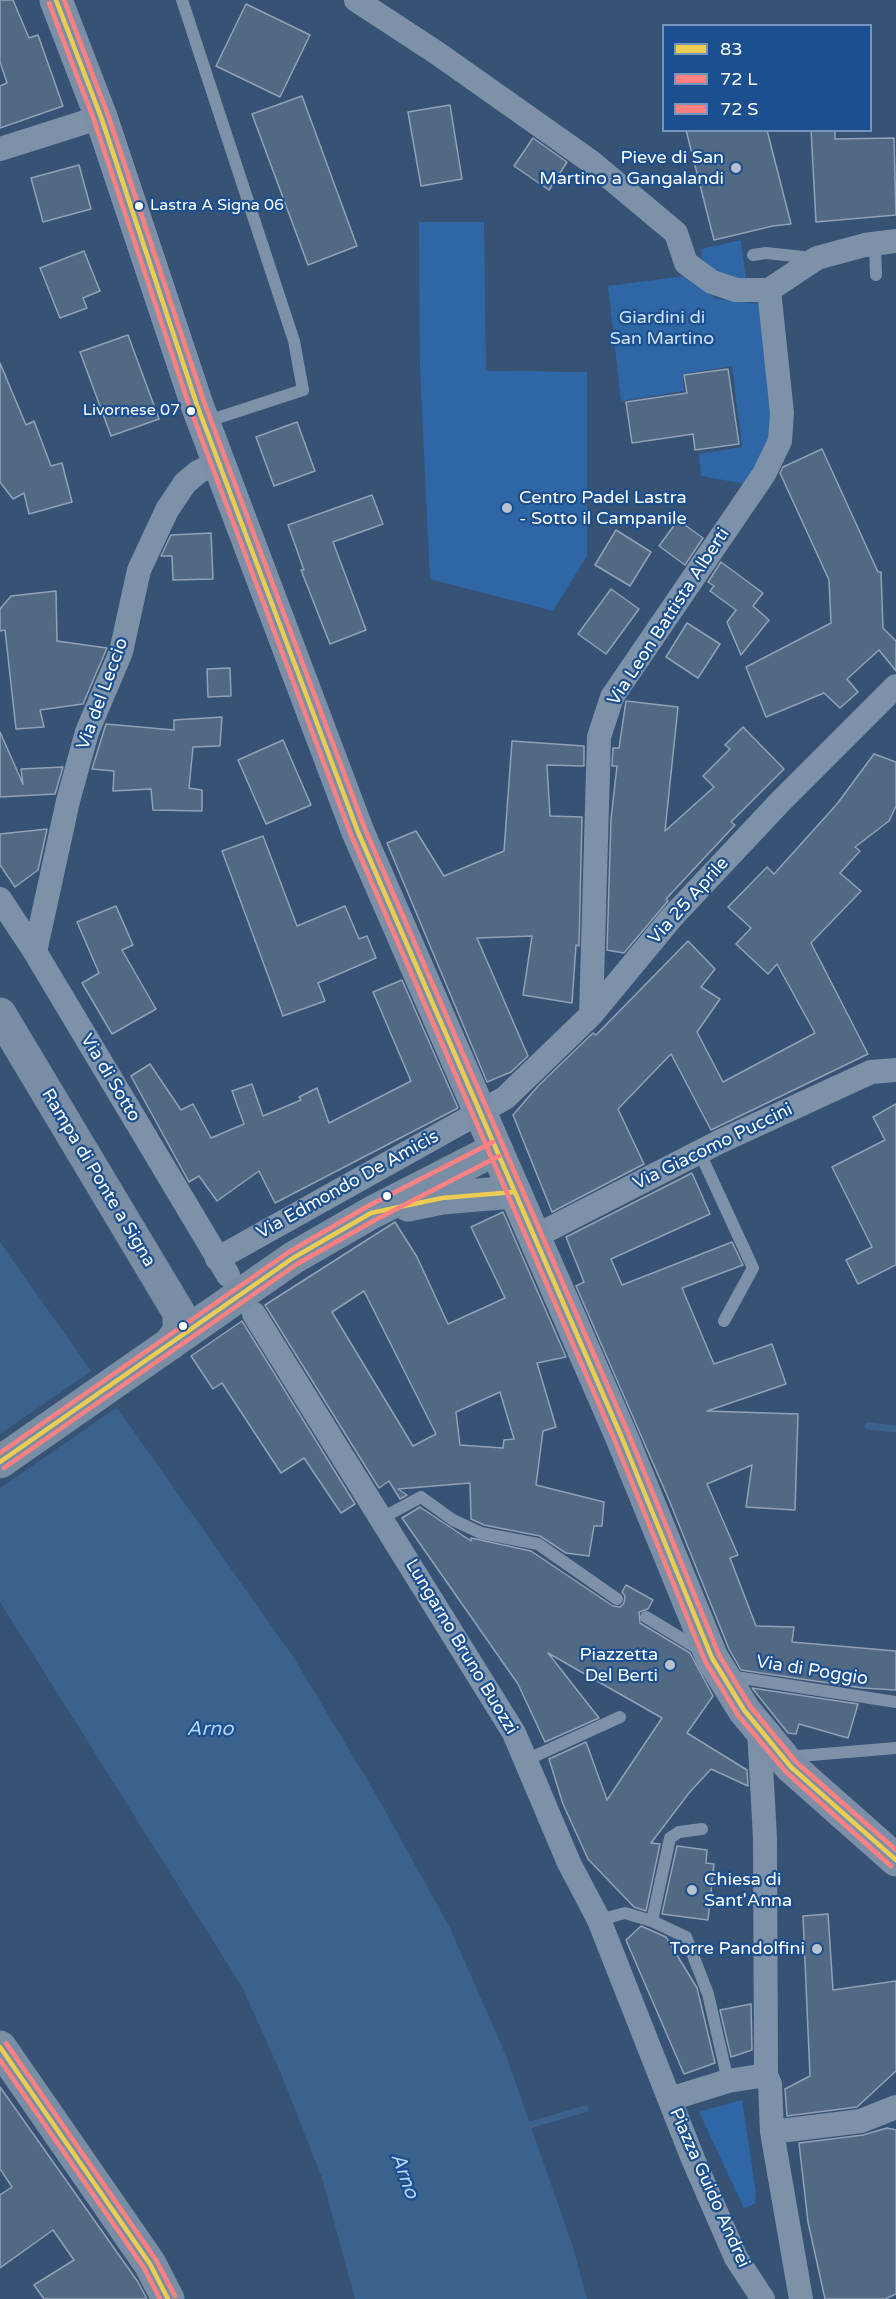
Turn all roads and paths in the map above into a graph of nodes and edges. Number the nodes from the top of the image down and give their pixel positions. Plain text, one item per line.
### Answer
1 (56, 0) edge
2 (182, 0) edge
3 (356, 0) edge
4 (101, 117) junction
5 (0, 149) edge
6 (886, 242) edge
7 (753, 255) dead end
8 (817, 258) junction
9 (876, 275) dead end
10 (769, 290) junction
11 (204, 423) junction
12 (219, 462) junction
13 (896, 686) edge
14 (0, 898) edge
15 (35, 952) junction
16 (0, 1014) edge
17 (591, 1015) junction
18 (896, 1070) edge
19 (480, 1112) junction
20 (496, 1149) junction
21 (699, 1151) junction
22 (514, 1192) junction
23 (371, 1213) junction
24 (534, 1237) junction
25 (223, 1267) joint
26 (255, 1314) dead end
27 (724, 1321) dead end
28 (170, 1344) junction
29 (0, 1462) edge
30 (382, 1518) junction
31 (617, 1599) dead end
32 (646, 1617) dead end
33 (717, 1667) junction
34 (896, 1702) edge
35 (620, 1717) dead end
36 (759, 1729) junction
37 (896, 1748) edge
38 (782, 1757) junction
39 (524, 1761) junction
40 (702, 1828) dead end
41 (896, 1860) edge
42 (599, 1920) junction
43 (652, 1921) junction
44 (0, 2047) edge
45 (766, 2075) junction
46 (729, 2081) junction
47 (670, 2099) junction
48 (892, 2105) edge
49 (772, 2132) junction
50 (168, 2299) edge
51 (763, 2299) edge
52 (801, 2299) edge

1 - 4 main road
2 - 11 lane
3 - 10 street
4 - 5 street
4 - 11 main road
6 - 8 street
6 - 9 lane
7 - 8 lane
8 - 10 street
10 - 17 street, Via Leon Battista Alberti
11 - 12 main road
12 - 15 street, Via del Leccio
12 - 19 main road
13 - 17 street, Via 25 Aprile
14 - 15 street, Via di Sotto
15 - 25 street, Via di Sotto
16 - 28 main road, Rampa di Ponte a Signa
17 - 19 street, Via 25 Aprile
18 - 21 street, Via Giacomo Puccini
19 - 20 main road
19 - 25 street, Via Edmondo De Amicis
20 - 22 main road
20 - 23 main road
21 - 24 street, Via Giacomo Puccini
21 - 27 lane
22 - 23 main road
22 - 24 main road
23 - 28 main road
24 - 33 main road
26 - 30 street, Lungarno Bruno Buozzi
28 - 29 main road
30 - 31 lane
30 - 39 street, Lungarno Bruno Buozzi
32 - 33 lane
33 - 34 lane, Via di Poggio
33 - 36 main road
35 - 39 lane
36 - 38 main road
36 - 45 street
37 - 38 lane
38 - 41 main road
39 - 42 street, Lungarno Bruno Buozzi
40 - 43 lane
42 - 43 lane
42 - 47 street, Lungarno Bruno Buozzi
43 - 46 lane
44 - 50 main road
45 - 46 street, Piazza Guido Andrei
45 - 49 street
46 - 47 street, Piazza Guido Andrei
47 - 51 street, Piazza Guido Andrei
48 - 49 street
49 - 52 street

